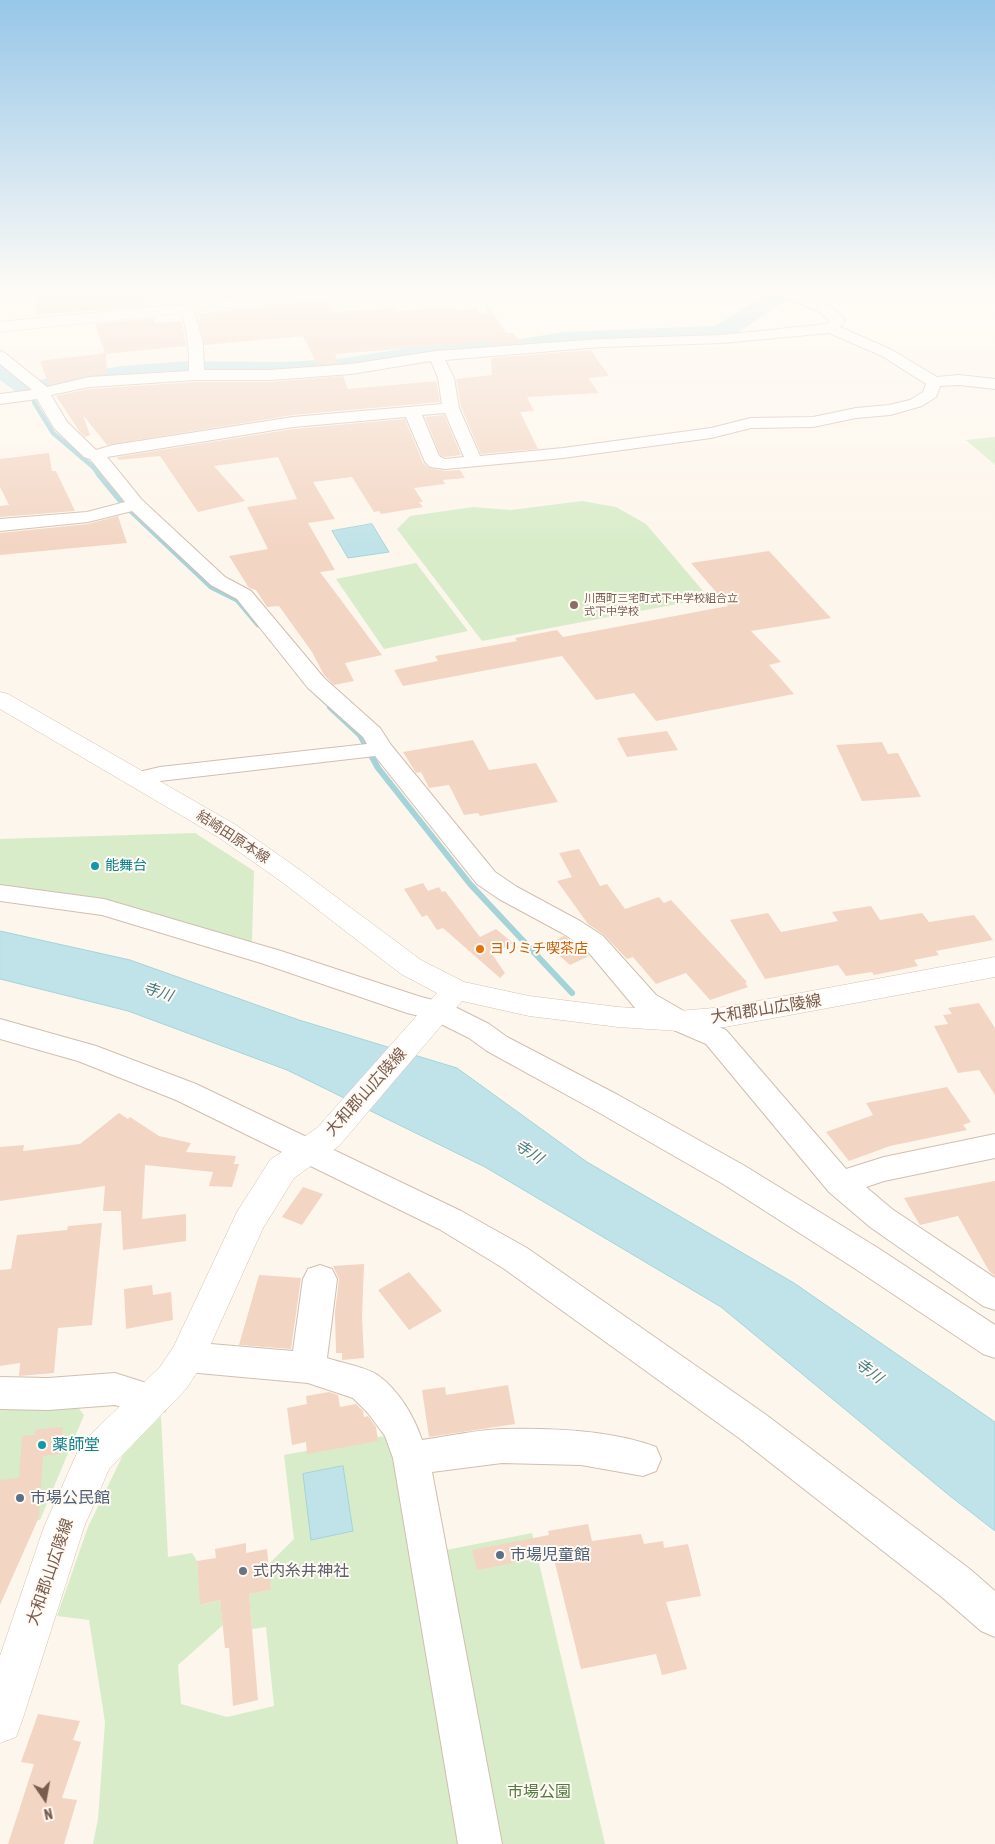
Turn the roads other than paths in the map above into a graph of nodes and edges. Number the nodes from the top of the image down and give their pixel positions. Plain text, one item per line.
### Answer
1 (24, 376) edge
2 (180, 376) edge
3 (445, 376) edge
4 (924, 376) edge
5 (934, 382) junction
6 (995, 384) edge
7 (41, 392) junction
8 (0, 399) edge
9 (451, 408) junction
10 (412, 411) junction
11 (96, 455) junction
12 (474, 461) junction
13 (136, 504) junction
14 (0, 525) edge
15 (0, 700) edge
16 (381, 748) junction
17 (138, 779) junction
18 (0, 893) edge
19 (995, 967) edge
20 (440, 1009) junction
21 (679, 1021) junction
22 (0, 1029) edge
23 (317, 1144) junction
24 (995, 1146) edge
25 (840, 1183) junction
26 (320, 1279) dead end
27 (995, 1296) edge
28 (995, 1344) edge
29 (188, 1357) junction
30 (308, 1368) junction
31 (0, 1393) edge
32 (152, 1400) junction
33 (411, 1458) junction
34 (643, 1459) dead end
35 (995, 1617) edge
36 (0, 1721) edge
37 (480, 1844) edge

1 - 7 street
2 - 7 street
3 - 9 street
4 - 5 street
5 - 6 street
5 - 12 street
7 - 8 street
7 - 11 street
9 - 10 street
9 - 12 street
10 - 11 street
10 - 12 street
11 - 13 street
13 - 14 street
13 - 16 street
15 - 17 main road, 結崎田原本線
16 - 17 street
16 - 21 street
17 - 20 main road, 結崎田原本線
18 - 20 street
19 - 21 main road, 大和郡山広陵線
20 - 21 main road, 大和郡山広陵線
20 - 23 main road, 大和郡山広陵線
20 - 28 street
21 - 25 street
22 - 23 street
23 - 29 main road, 大和郡山広陵線
23 - 35 street
24 - 25 street
25 - 27 street
26 - 30 street
29 - 30 street
29 - 32 main road, 大和郡山広陵線
30 - 33 street
31 - 32 street
32 - 36 main road, 大和郡山広陵線
33 - 34 street
33 - 37 street

